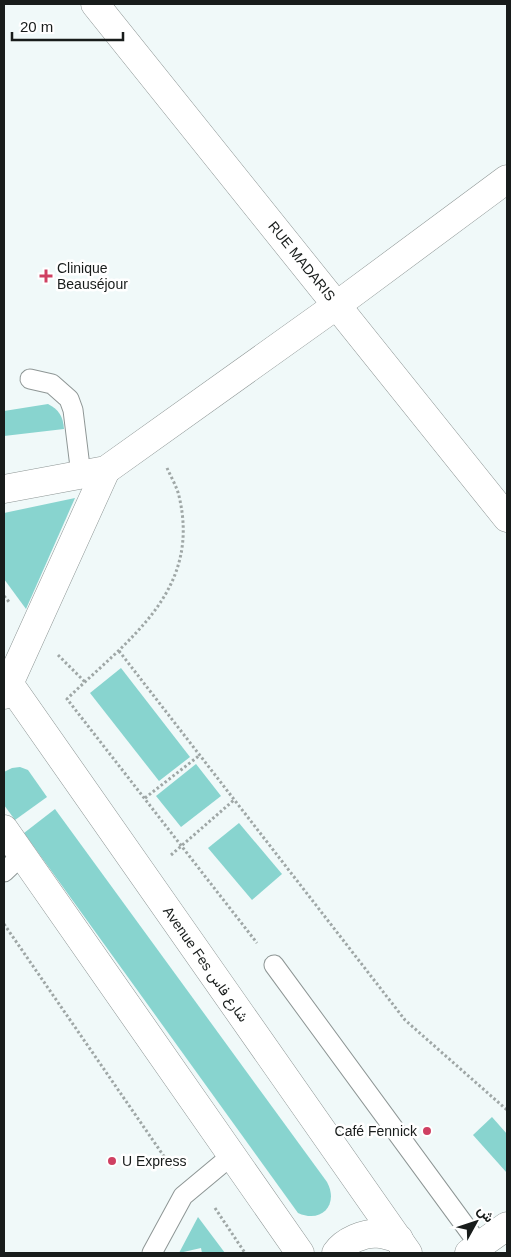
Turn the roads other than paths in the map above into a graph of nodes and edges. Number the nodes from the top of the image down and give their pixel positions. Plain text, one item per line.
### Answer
1 (95, 4) edge
2 (507, 179) edge
3 (337, 304) junction
4 (30, 379) dead end
5 (94, 472) junction
6 (4, 489) edge
7 (507, 518) edge
8 (5, 684) edge
9 (4, 829) edge
10 (13, 863) edge
11 (274, 965) road end
12 (231, 1156) junction
13 (507, 1226) edge
14 (403, 1246) edge
15 (474, 1250) edge
16 (152, 1253) edge
17 (300, 1253) edge
18 (336, 1253) edge

1 - 3 street, RUE MADARIS
2 - 3 street
3 - 5 street
3 - 7 street, RUE MADARIS
4 - 5 lane
5 - 6 street
5 - 8 street
8 - 14 street, Avenue Fes شارع فاس
9 - 10 street
10 - 12 street
11 - 15 lane
12 - 16 lane
12 - 17 street
13 - 15 street
14 - 18 street

